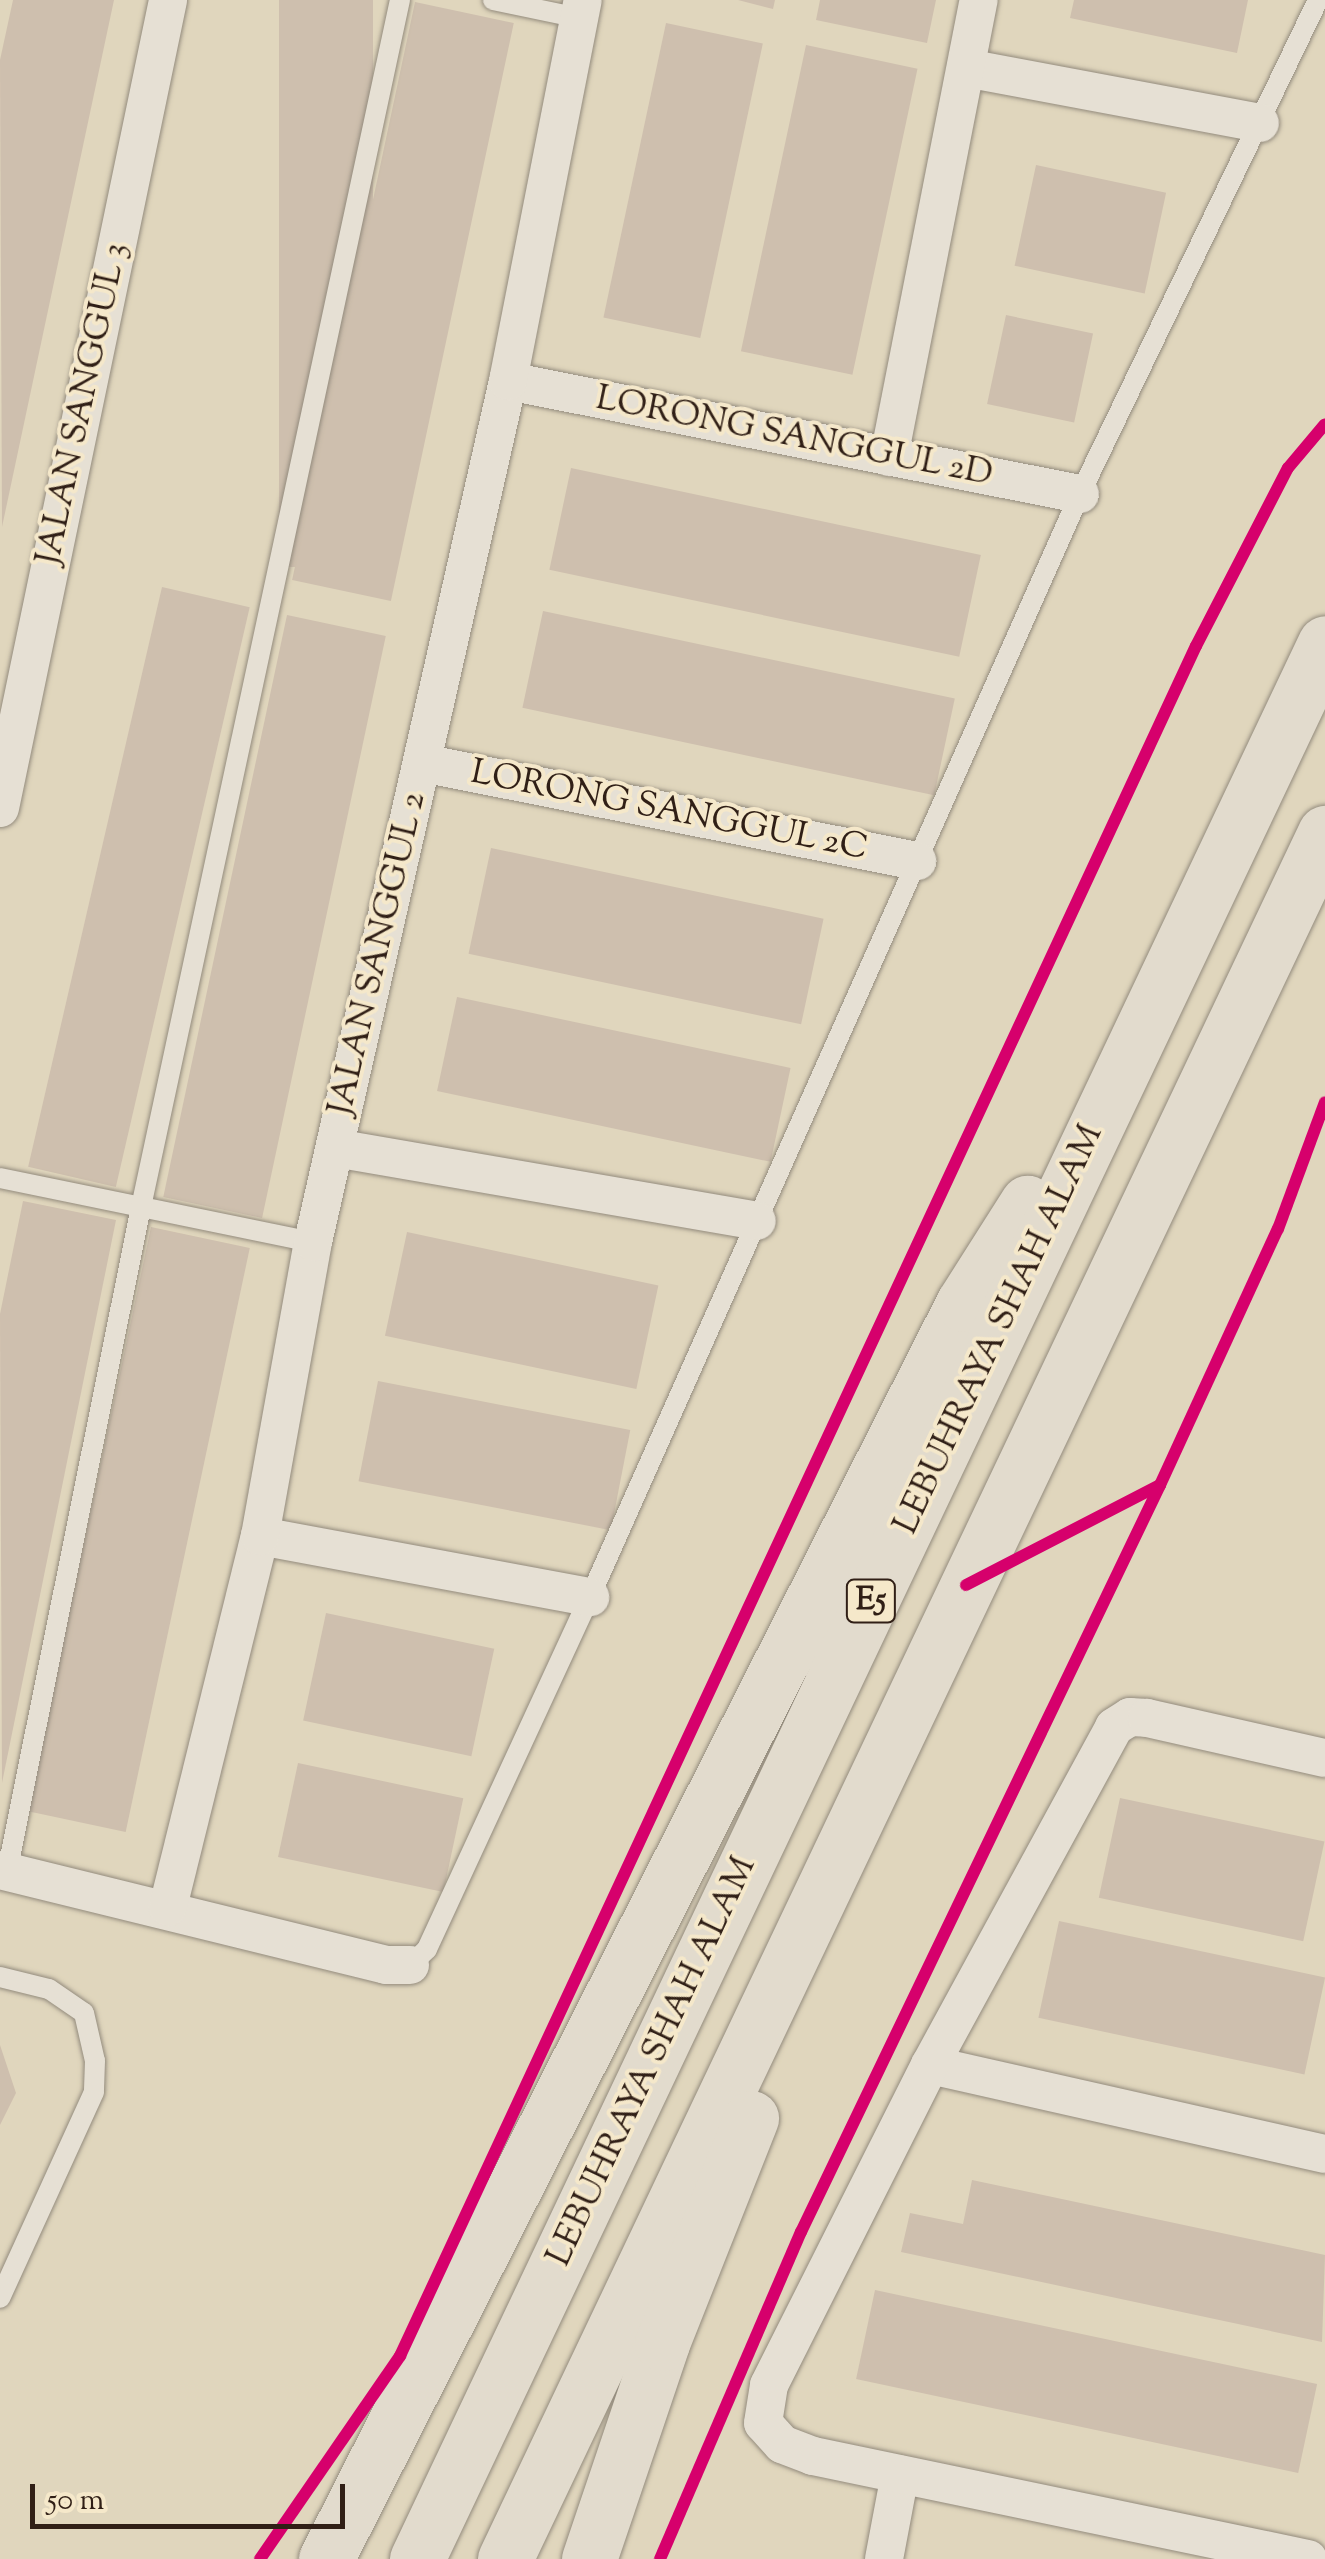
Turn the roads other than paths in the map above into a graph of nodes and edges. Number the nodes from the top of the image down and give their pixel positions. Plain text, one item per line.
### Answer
1 (168, 0) edge
2 (400, 0) edge
3 (493, 0) edge
4 (979, 0) edge
5 (1318, 0) edge
6 (581, 9) edge
7 (966, 68) junction
8 (1260, 123) junction
9 (508, 381) junction
10 (889, 457) junction
11 (1080, 494) junction
12 (1325, 643) edge
13 (422, 763) junction
14 (0, 808) edge
15 (1325, 833) edge
16 (917, 862) junction
17 (1151, 1011) junction
18 (335, 1148) junction
19 (0, 1178) edge
20 (141, 1206) junction
21 (757, 1221) junction
22 (313, 1242) junction
23 (260, 1536) junction
24 (590, 1598) junction
25 (892, 1740) junction
26 (1325, 1758) edge
27 (3, 1871) edge
28 (168, 1907) junction
29 (410, 1965) joint
30 (0, 1978) edge
31 (930, 2065) junction
32 (1325, 2154) edge
33 (0, 2298) edge
34 (900, 2474) junction
35 (326, 2559) edge
36 (418, 2559) edge
37 (505, 2559) edge
38 (589, 2559) edge
39 (884, 2559) edge
40 (1308, 2559) edge

1 - 14 street, JALAN SANGGUL 3
2 - 20 lane
3 - 6 lane
4 - 7 street
5 - 8 lane
6 - 9 street, JALAN SANGGUL 2
7 - 8 street
7 - 10 street
8 - 11 lane
9 - 10 street, LORONG SANGGUL 2D
9 - 13 street, JALAN SANGGUL 2
10 - 11 street, LORONG SANGGUL 2D
11 - 16 lane
12 - 17 highway, LEBUHRAYA SHAH ALAM / E5
13 - 16 street, LORONG SANGGUL 2C
13 - 18 street, JALAN SANGGUL 2
15 - 25 highway, E5
16 - 21 lane
17 - 35 highway
17 - 36 highway, LEBUHRAYA SHAH ALAM / E5
18 - 21 street
18 - 22 street, JALAN SANGGUL 2
19 - 20 lane
20 - 22 lane
20 - 27 lane
21 - 24 lane
22 - 23 street, JALAN SANGGUL 2
23 - 24 street
23 - 28 street, JALAN SANGGUL 2
24 - 29 lane
25 - 37 highway, E5
25 - 38 highway
26 - 31 street
27 - 28 street
28 - 29 street
30 - 33 lane
31 - 32 street
31 - 34 street
34 - 39 street
34 - 40 street

